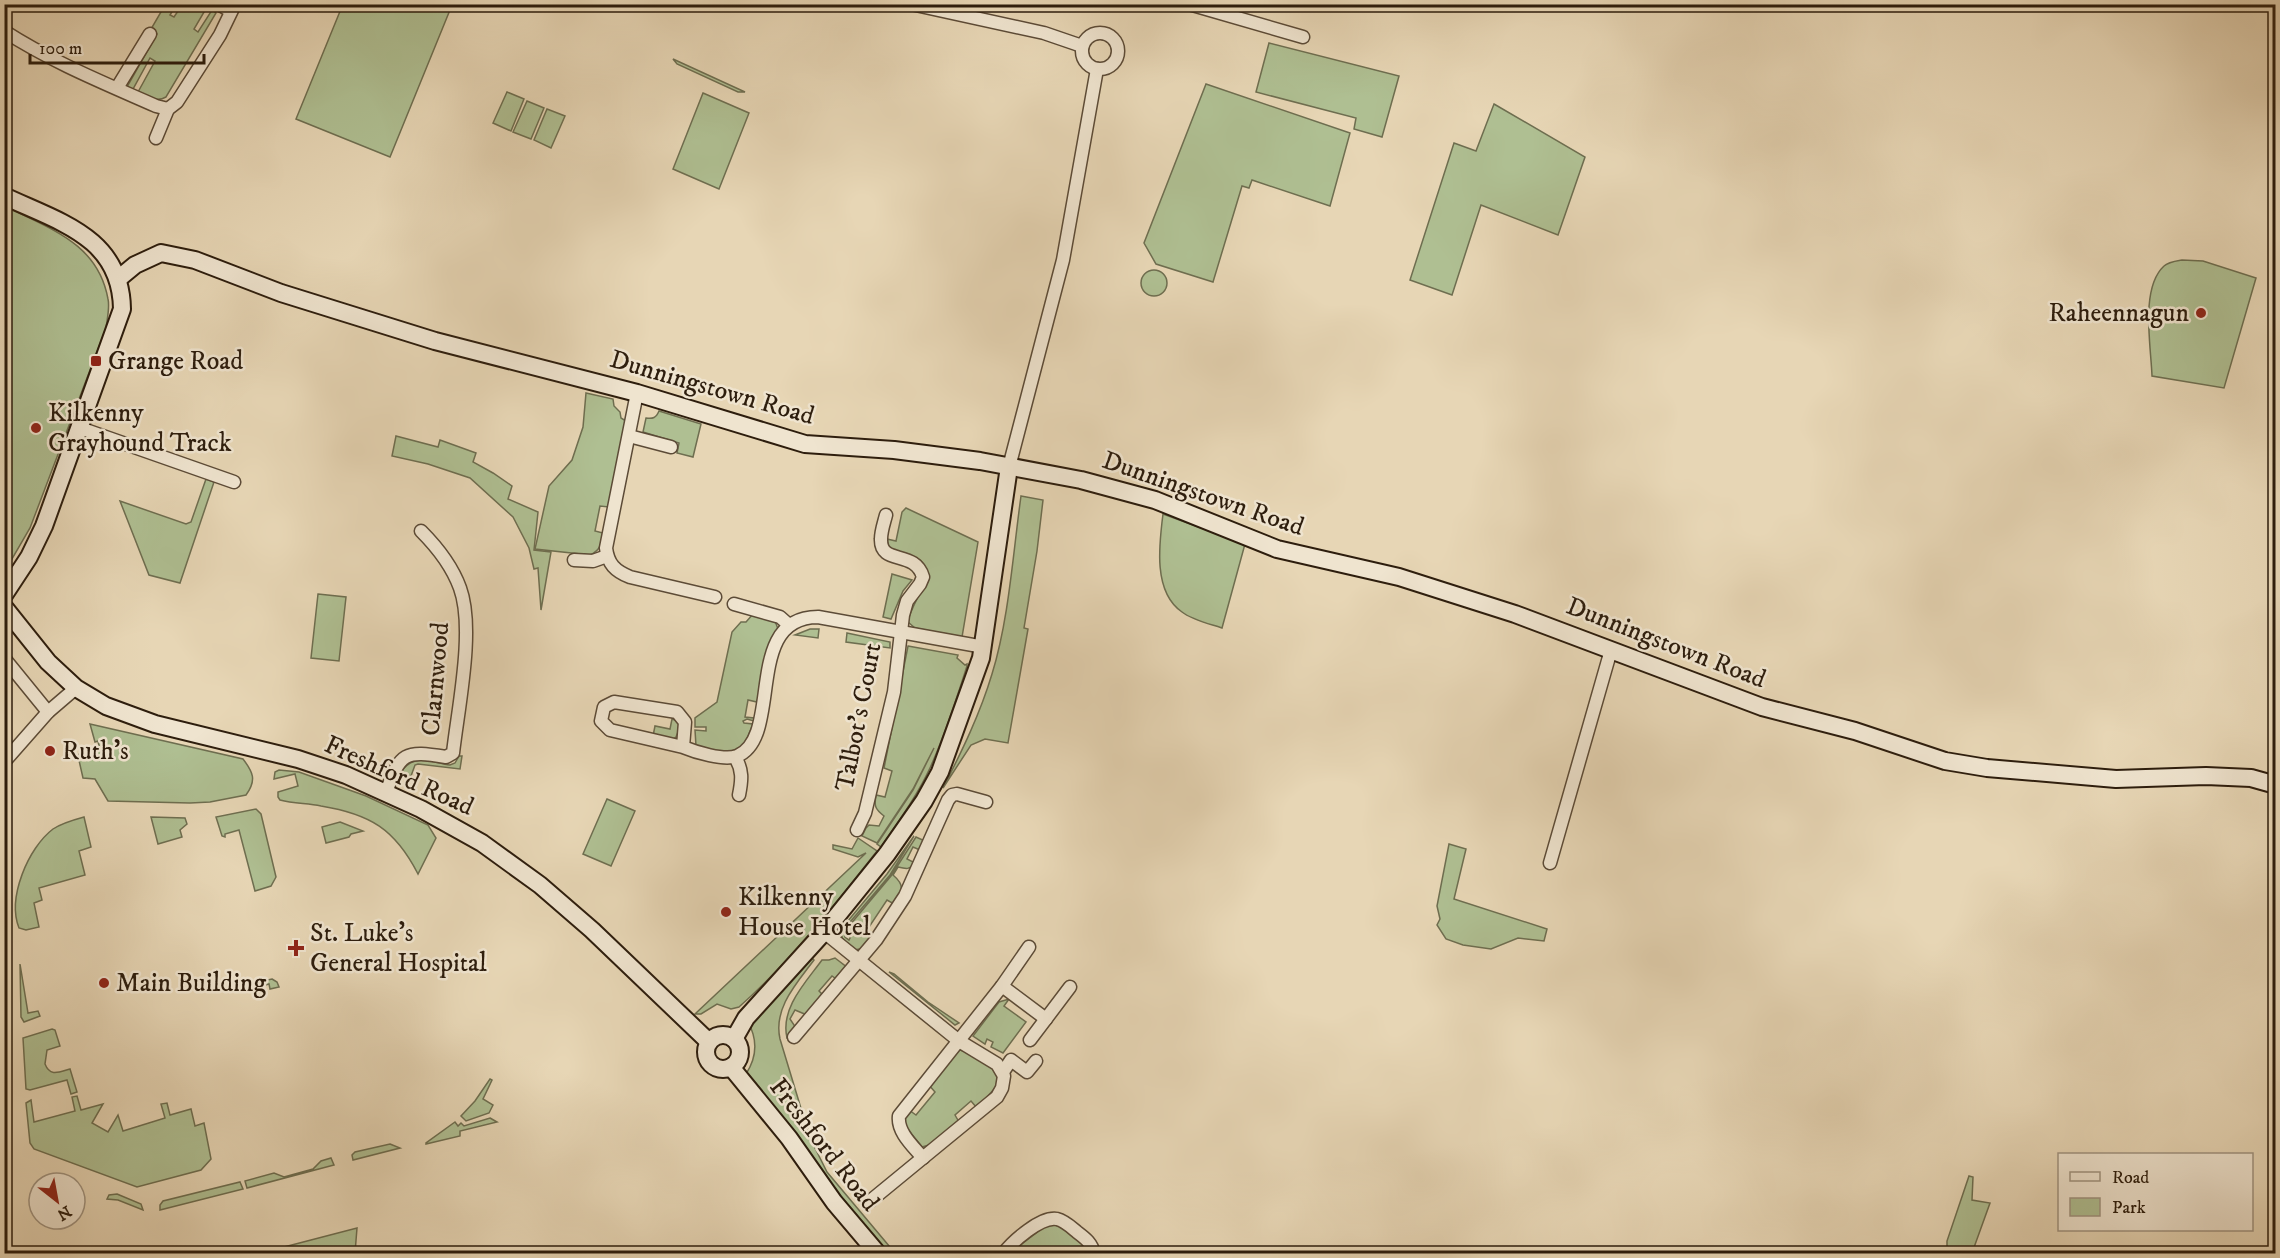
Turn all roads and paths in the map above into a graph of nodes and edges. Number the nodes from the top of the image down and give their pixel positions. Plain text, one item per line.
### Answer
1 (218, 4) edge
2 (911, 4) edge
3 (1189, 4) edge
4 (233, 8) edge
5 (4, 31) edge
6 (150, 34) dead end
7 (1303, 37) dead end
8 (1082, 46) junction
9 (1097, 69) junction
10 (117, 88) junction
11 (168, 109) junction
12 (156, 138) dead end
13 (4, 196) edge
14 (118, 279) junction
15 (638, 393) junction
16 (80, 428) junction
17 (629, 436) junction
18 (671, 447) dead end
19 (1009, 467) junction
20 (234, 482) dead end
21 (886, 515) dead end
22 (421, 531) dead end
23 (607, 556) junction
24 (574, 560) dead end
25 (4, 595) edge
26 (715, 597) dead end
27 (4, 607) edge
28 (739, 608) dead end
29 (789, 625) junction
30 (901, 630) junction
31 (984, 647) junction
32 (1611, 650) junction
33 (4, 658) edge
34 (76, 688) junction
35 (48, 712) junction
36 (683, 747) junction
37 (735, 757) junction
38 (4, 762) edge
39 (2276, 785) edge
40 (386, 792) junction
41 (739, 795) dead end
42 (986, 802) dead end
43 (857, 830) dead end
44 (1550, 863) dead end
45 (824, 932) junction
46 (1029, 947) dead end
47 (858, 962) junction
48 (1002, 986) junction
49 (1070, 987) dead end
50 (1046, 1019) junction
51 (794, 1037) dead end
52 (734, 1039) junction
53 (1030, 1040) dead end
54 (959, 1041) junction
55 (709, 1042) junction
56 (1036, 1061) dead end
57 (731, 1067) junction
58 (1003, 1072) junction
59 (923, 1158) junction
60 (869, 1202) dead end
61 (878, 1254) edge
62 (1003, 1254) edge
63 (1094, 1254) edge

1 - 4 street
2 - 8 street
3 - 7 street
4 - 11 street
5 - 10 street
6 - 10 street
8 - 9 street
8 - 9 street
9 - 19 street
10 - 11 street
11 - 12 street
13 - 14 street
14 - 15 street, Dunningstown Road
14 - 16 street
15 - 17 street
15 - 19 street, Dunningstown Road
16 - 20 street
16 - 25 street
17 - 18 street
17 - 23 street
19 - 31 street
19 - 32 street, Dunningstown Road
21 - 30 street, Talbot's Court
22 - 40 street, Clarnwood
23 - 24 street
23 - 26 street
27 - 34 street, Freshford Road
28 - 29 street
29 - 30 street, Talbot's Court
29 - 37 street
30 - 31 street, Talbot's Court
30 - 43 street, Talbot's Court
31 - 45 street
32 - 39 street, Dunningstown Road
32 - 44 street
33 - 35 street
34 - 35 street
34 - 40 street, Freshford Road
35 - 38 street
36 - 36 street
36 - 37 street
37 - 41 street
40 - 55 street, Freshford Road
42 - 47 street
45 - 47 street
45 - 52 street
46 - 48 street
47 - 51 street
47 - 54 street
48 - 50 street
48 - 54 street
49 - 50 street
50 - 53 street
52 - 55 street
52 - 57 street
54 - 58 street
54 - 59 street
55 - 57 street, Freshford Road
56 - 58 street
57 - 61 street, Freshford Road
58 - 59 street
59 - 60 street
62 - 63 street

